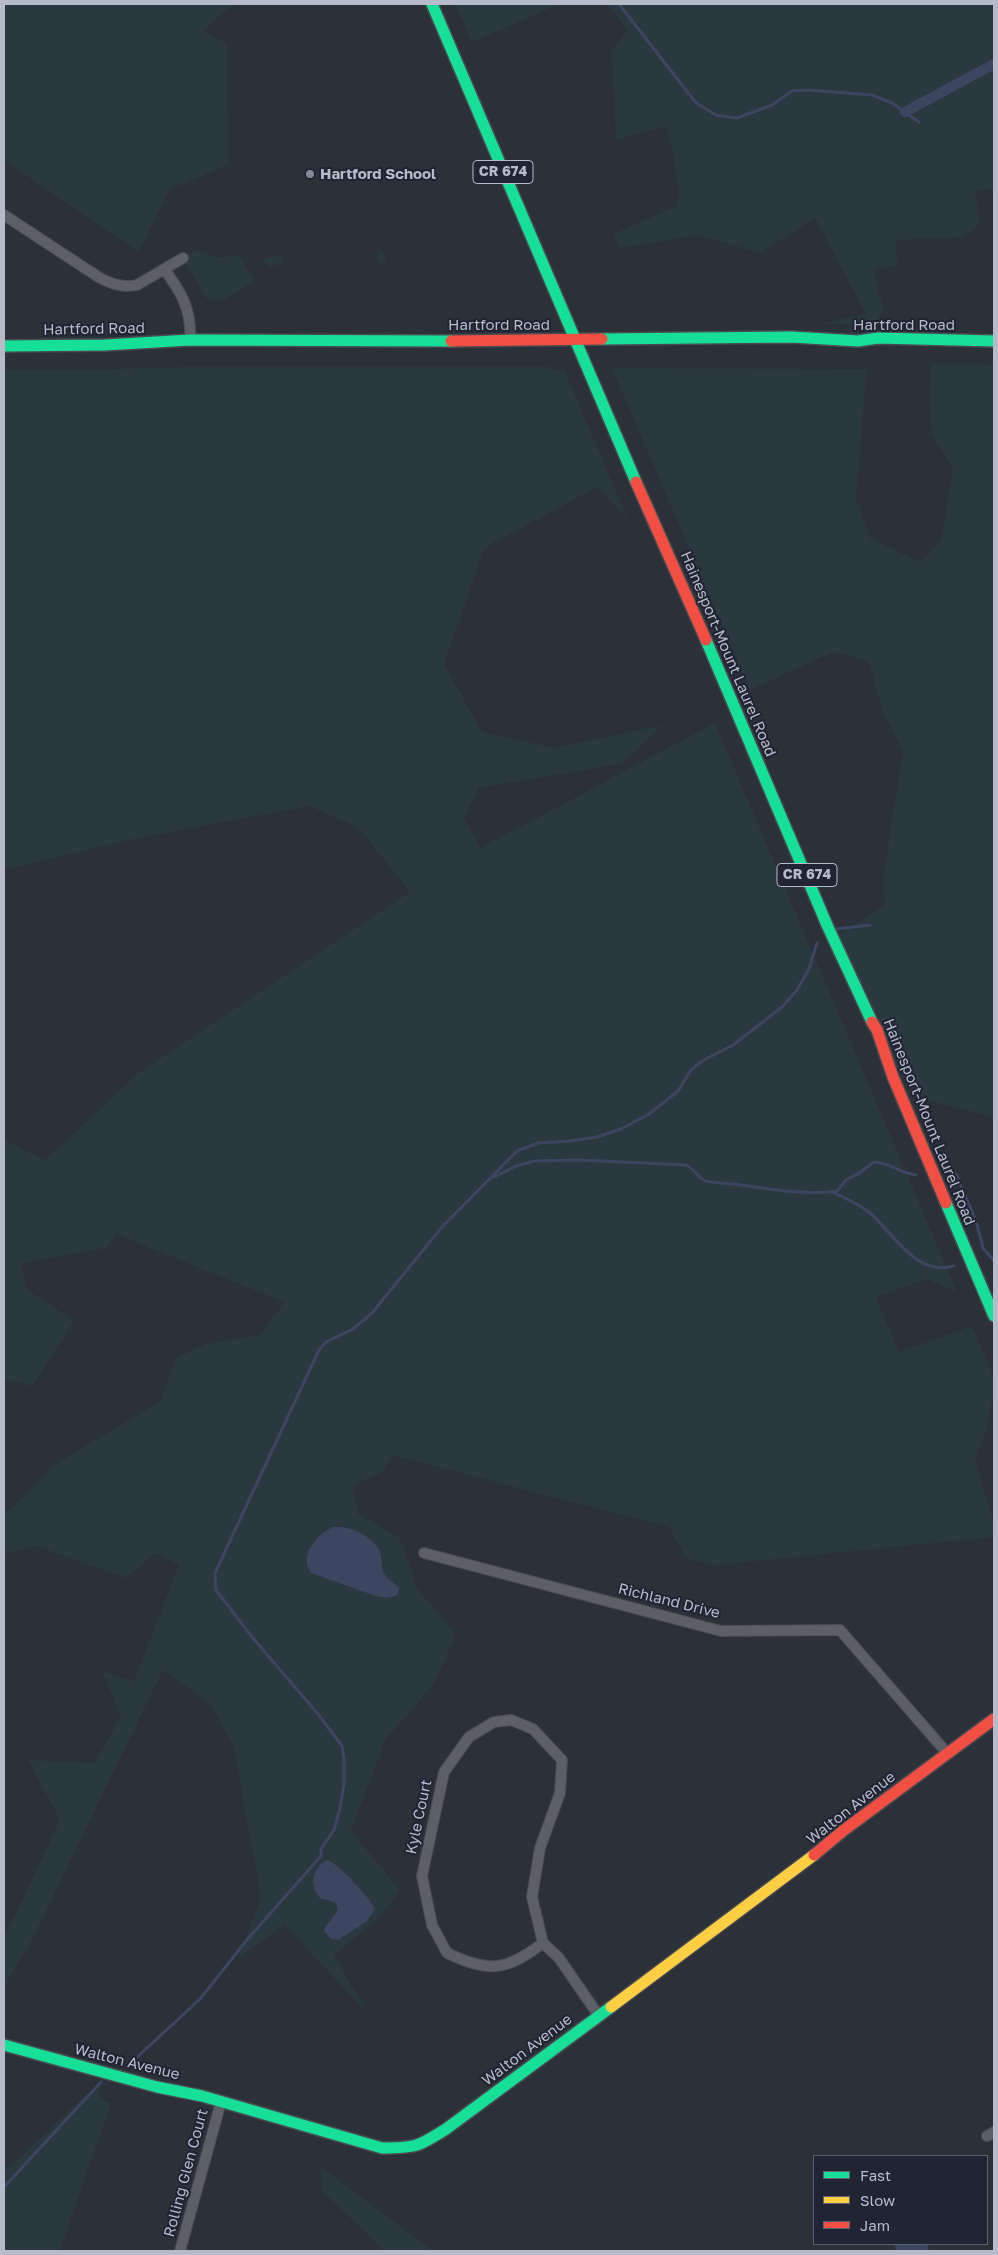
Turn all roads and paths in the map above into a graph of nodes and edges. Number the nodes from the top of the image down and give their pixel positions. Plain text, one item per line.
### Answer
1 (432, 4) edge
2 (4, 215) edge
3 (183, 258) dead end
4 (164, 269) junction
5 (190, 340) junction
6 (575, 340) junction
7 (994, 341) edge
8 (4, 346) edge
9 (994, 1316) edge
10 (424, 1553) dead end
11 (994, 1718) edge
12 (947, 1753) junction
13 (543, 1943) junction
14 (600, 2016) junction
15 (4, 2045) edge
16 (221, 2102) junction
17 (180, 2251) edge

1 - 6 street, Hainesport-Mount Laurel Road / CR 674
2 - 4 street
3 - 4 street
4 - 5 street
5 - 6 street, Hartford Road
5 - 8 street, Hartford Road
6 - 7 street, Hartford Road
6 - 9 street, Hainesport-Mount Laurel Road / CR 674
10 - 12 street, Richland Drive
11 - 12 street, Walton Avenue
12 - 14 street, Walton Avenue
13 - 13 street, Kyle Court
13 - 14 street
14 - 16 street, Walton Avenue
15 - 16 street, Walton Avenue
16 - 17 street, Rolling Glen Court

